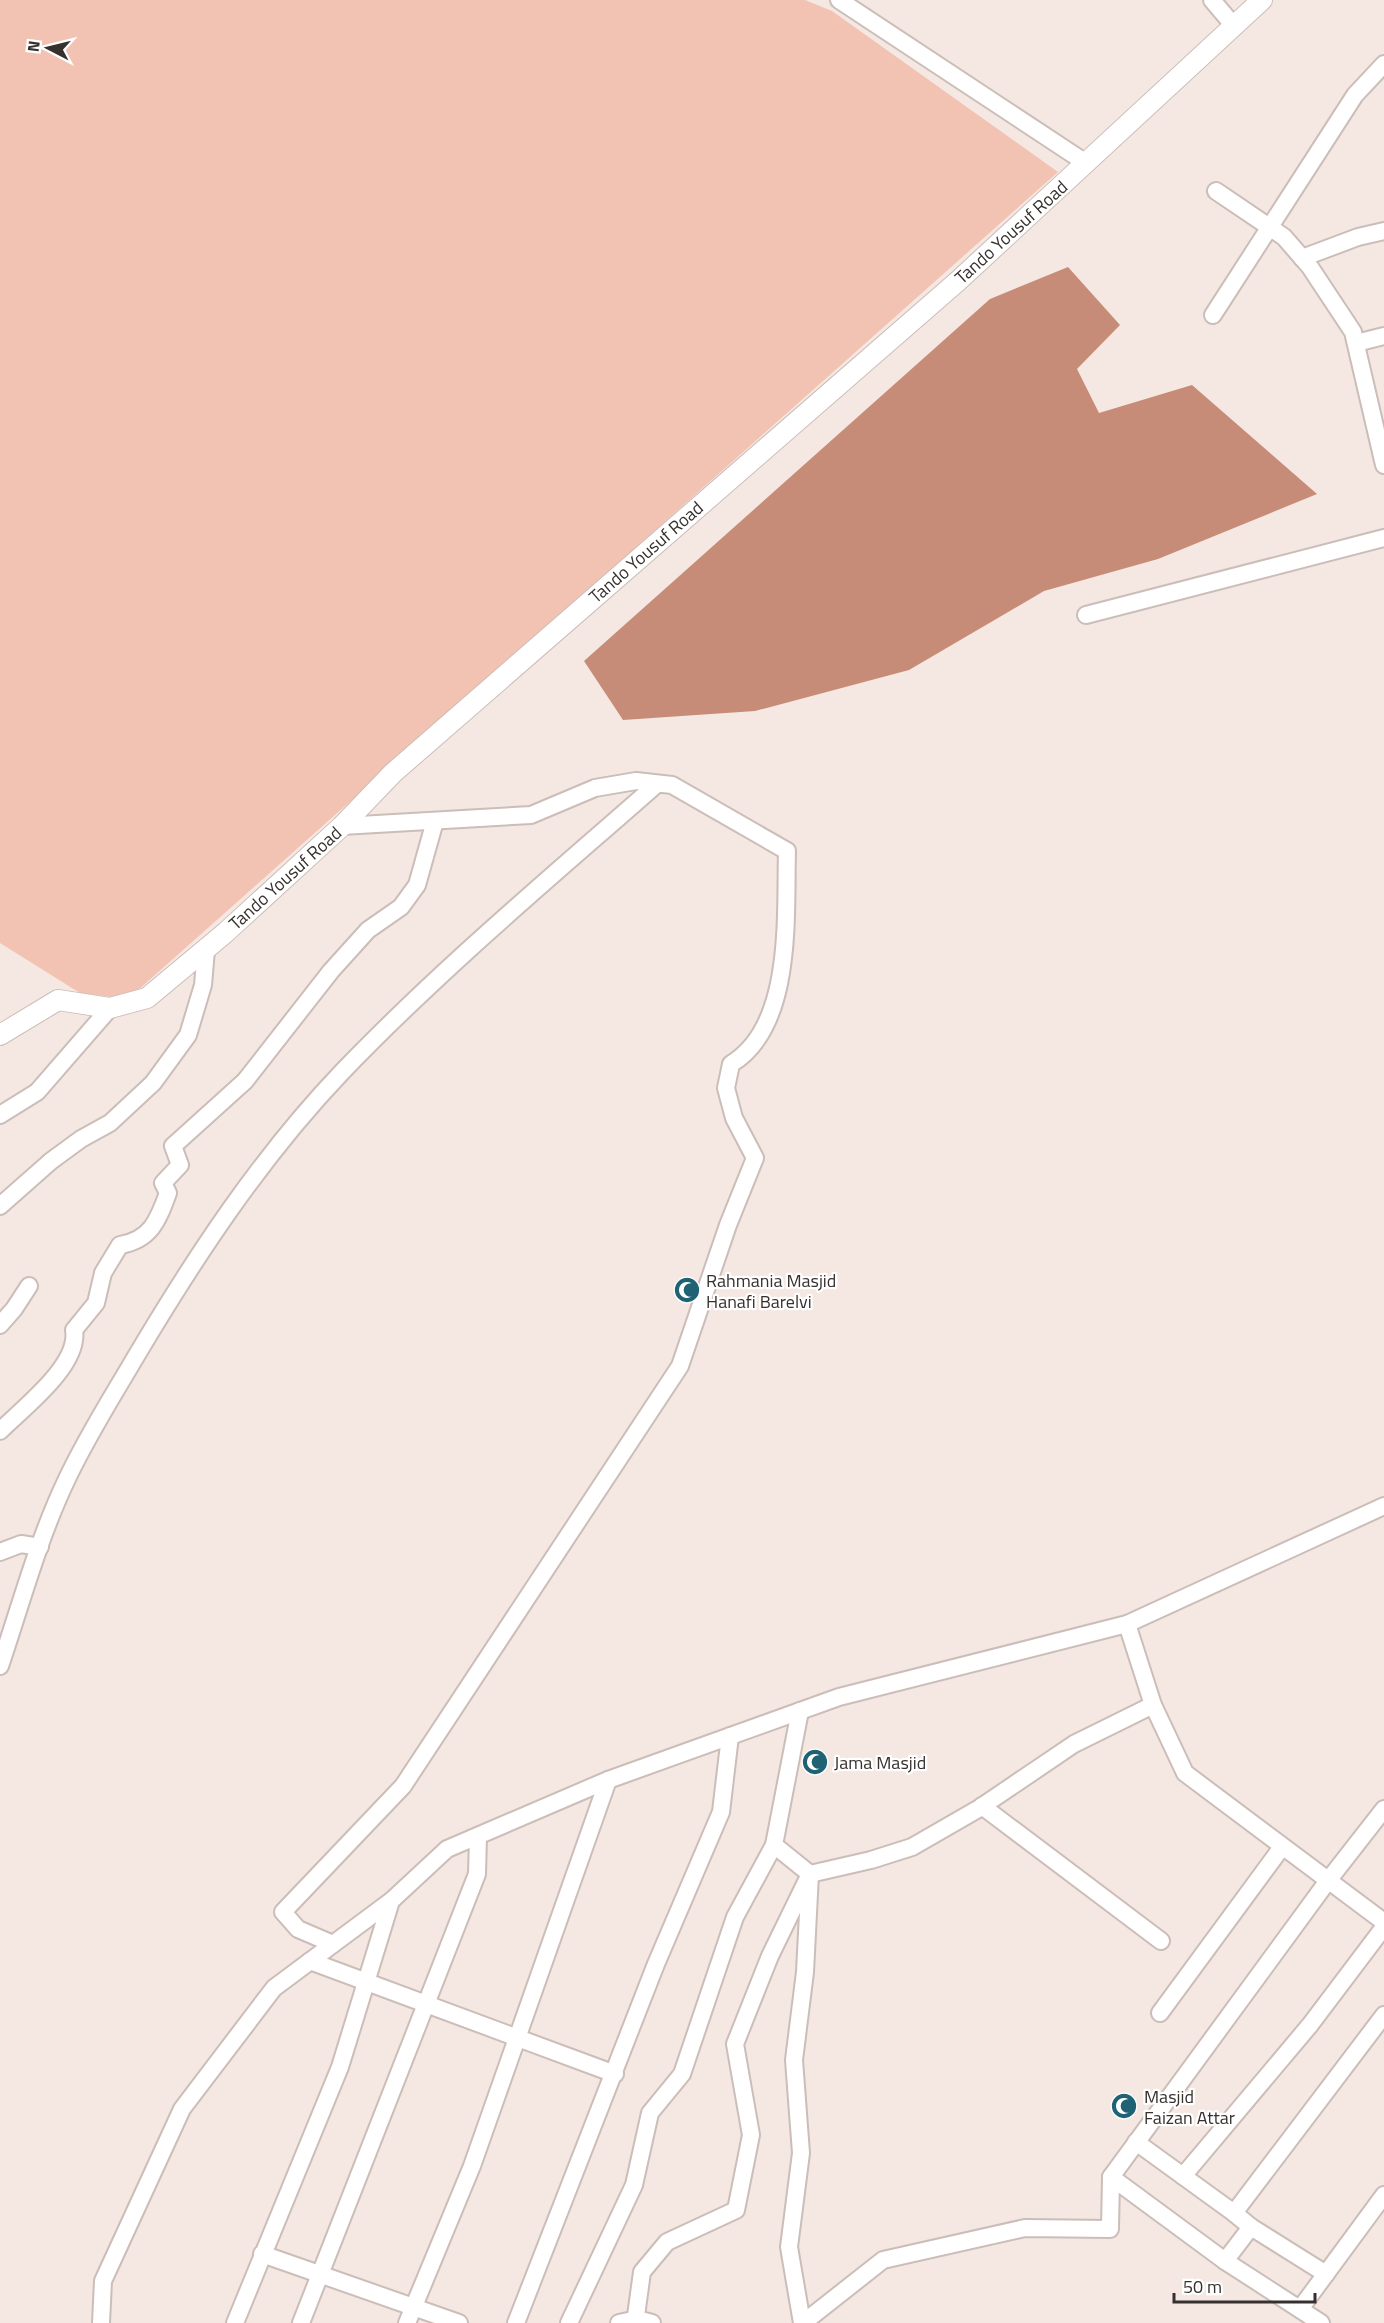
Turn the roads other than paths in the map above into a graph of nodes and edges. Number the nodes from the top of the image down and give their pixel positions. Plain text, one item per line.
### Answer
1 (838, 0) edge
2 (1212, 0) edge
3 (1262, 0) edge
4 (1234, 26) junction
5 (1384, 64) edge
6 (1086, 163) junction
7 (1216, 191) dead end
8 (1270, 226) junction
9 (1384, 231) edge
10 (1302, 258) junction
11 (1213, 315) dead end
12 (1384, 336) edge
13 (1356, 343) junction
14 (1384, 465) edge
15 (1384, 538) edge
16 (1086, 615) dead end
17 (657, 784) junction
18 (435, 821) junction
19 (342, 826) junction
20 (206, 950) junction
21 (110, 1008) junction
22 (0, 1035) edge
23 (0, 1115) edge
24 (0, 1206) edge
25 (29, 1286) dead end
26 (0, 1325) edge
27 (0, 1431) edge
28 (1384, 1506) edge
29 (40, 1547) junction
30 (0, 1552) edge
31 (1127, 1624) junction
32 (0, 1666) edge
33 (1153, 1705) junction
34 (800, 1711) junction
35 (730, 1736) junction
36 (608, 1780) junction
37 (982, 1806) junction
38 (1384, 1809) edge
39 (478, 1836) junction
40 (774, 1845) junction
41 (1282, 1847) junction
42 (810, 1874) junction
43 (1327, 1882) junction
44 (391, 1901) junction
45 (1384, 1922) edge
46 (1384, 1927) edge
47 (1161, 1941) dead end
48 (333, 1944) junction
49 (310, 1961) junction
50 (367, 1981) junction
51 (428, 2004) junction
52 (1160, 2013) dead end
53 (1384, 2015) edge
54 (519, 2037) junction
55 (615, 2074) junction
56 (1136, 2142) junction
57 (1183, 2176) junction
58 (1111, 2177) junction
59 (1384, 2195) edge
60 (1234, 2213) junction
61 (1251, 2227) junction
62 (262, 2254) junction
63 (1225, 2261) junction
64 (1326, 2274) junction
65 (321, 2275) junction
66 (413, 2307) junction
67 (1300, 2309) junction
68 (641, 2322) edge
69 (101, 2323) edge
70 (235, 2323) edge
71 (301, 2323) edge
72 (407, 2323) edge
73 (459, 2323) edge
74 (516, 2323) edge
75 (569, 2323) edge
76 (619, 2323) edge
77 (802, 2323) edge
78 (1322, 2323) edge

1 - 6 street
2 - 4 street
3 - 4 street, Tando Yousuf Road
4 - 6 street, Tando Yousuf Road
5 - 8 street
6 - 19 street, Tando Yousuf Road
7 - 8 street
8 - 10 street
8 - 11 street
9 - 10 street
10 - 13 street
12 - 13 street
13 - 14 street
15 - 16 street
17 - 18 street
17 - 29 street
17 - 48 street
18 - 19 street
18 - 27 street
19 - 20 street, Tando Yousuf Road
20 - 21 street, Tando Yousuf Road
20 - 24 street
21 - 22 street, Tando Yousuf Road
21 - 23 street
25 - 26 street
28 - 31 street
29 - 30 street
29 - 32 street
31 - 33 street
31 - 34 street
33 - 37 street
33 - 41 street
34 - 35 street
34 - 40 street
35 - 36 street
35 - 55 street
36 - 39 street
36 - 54 street
37 - 42 street
37 - 47 street
38 - 43 street
39 - 44 street
39 - 51 street
40 - 42 street
40 - 75 street
41 - 43 street
41 - 52 street
42 - 68 street
42 - 77 street
43 - 45 street
43 - 56 street
44 - 48 street
44 - 50 street
46 - 57 street
48 - 49 street
49 - 50 street
49 - 69 street
50 - 51 street
50 - 62 street
51 - 54 street
51 - 65 street
53 - 60 street
54 - 55 street
54 - 66 street
55 - 74 street
56 - 57 street
56 - 58 street
57 - 60 street
58 - 63 street
58 - 77 street
59 - 64 street
60 - 61 street
61 - 63 street
61 - 64 street
62 - 65 street
62 - 70 street
63 - 67 street
64 - 67 street
65 - 66 street
65 - 71 street
66 - 72 street
66 - 73 street
67 - 78 street
68 - 76 street

